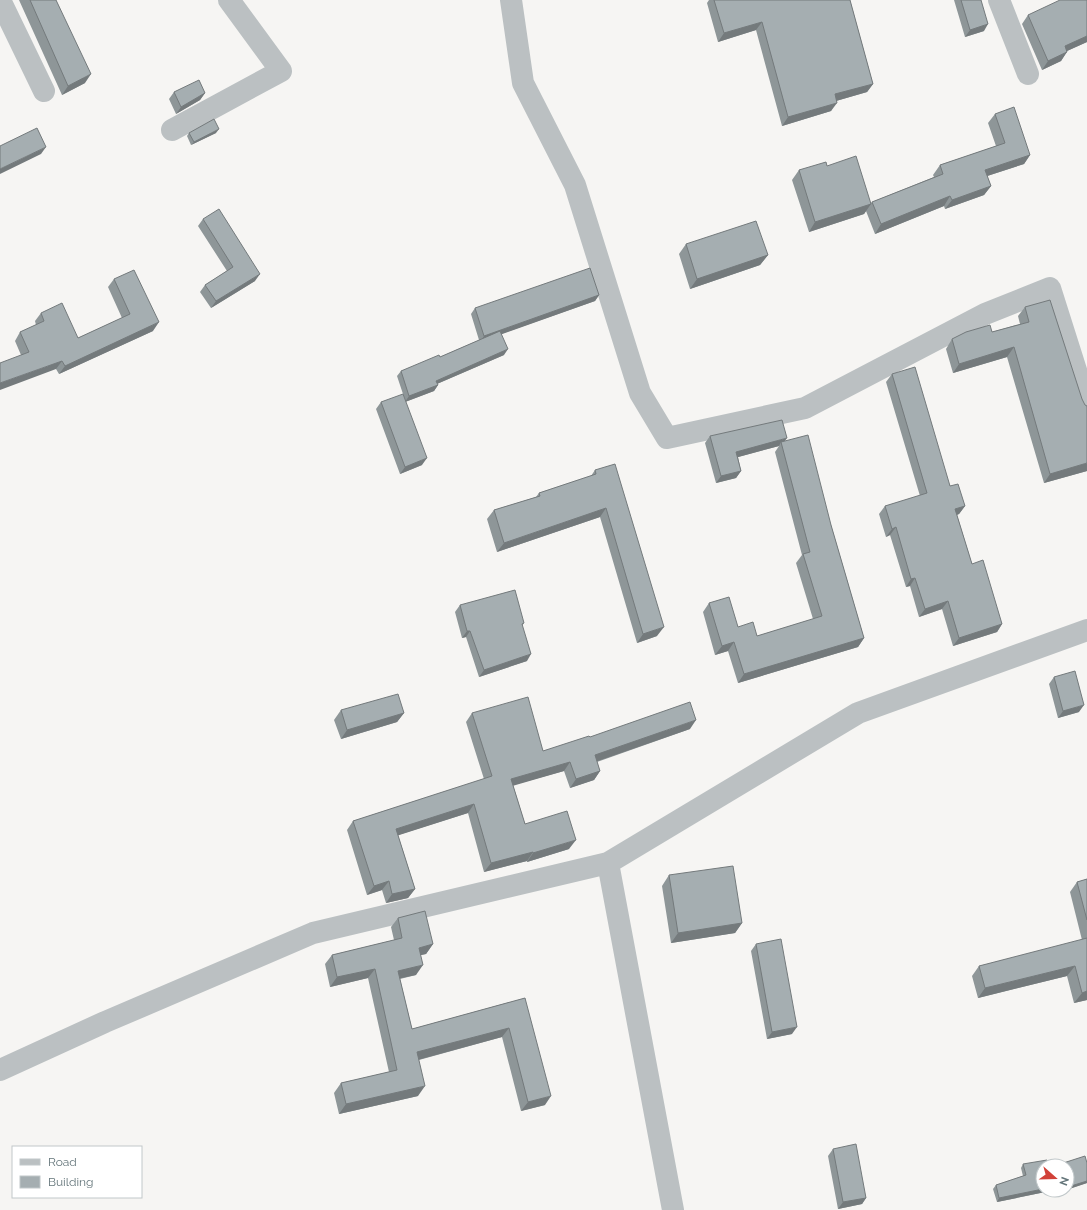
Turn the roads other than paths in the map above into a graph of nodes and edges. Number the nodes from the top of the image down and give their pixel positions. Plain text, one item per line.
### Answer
1 (0, 0) edge
2 (229, 0) edge
3 (511, 0) edge
4 (999, 0) edge
5 (1028, 74) dead end
6 (44, 90) dead end
7 (172, 130) dead end
8 (1087, 405) edge
9 (1087, 630) edge
10 (608, 862) junction
11 (0, 1070) edge
12 (673, 1210) edge

1 - 6 street
2 - 7 street
3 - 8 street
4 - 5 street
9 - 10 street
10 - 11 street
10 - 12 street

